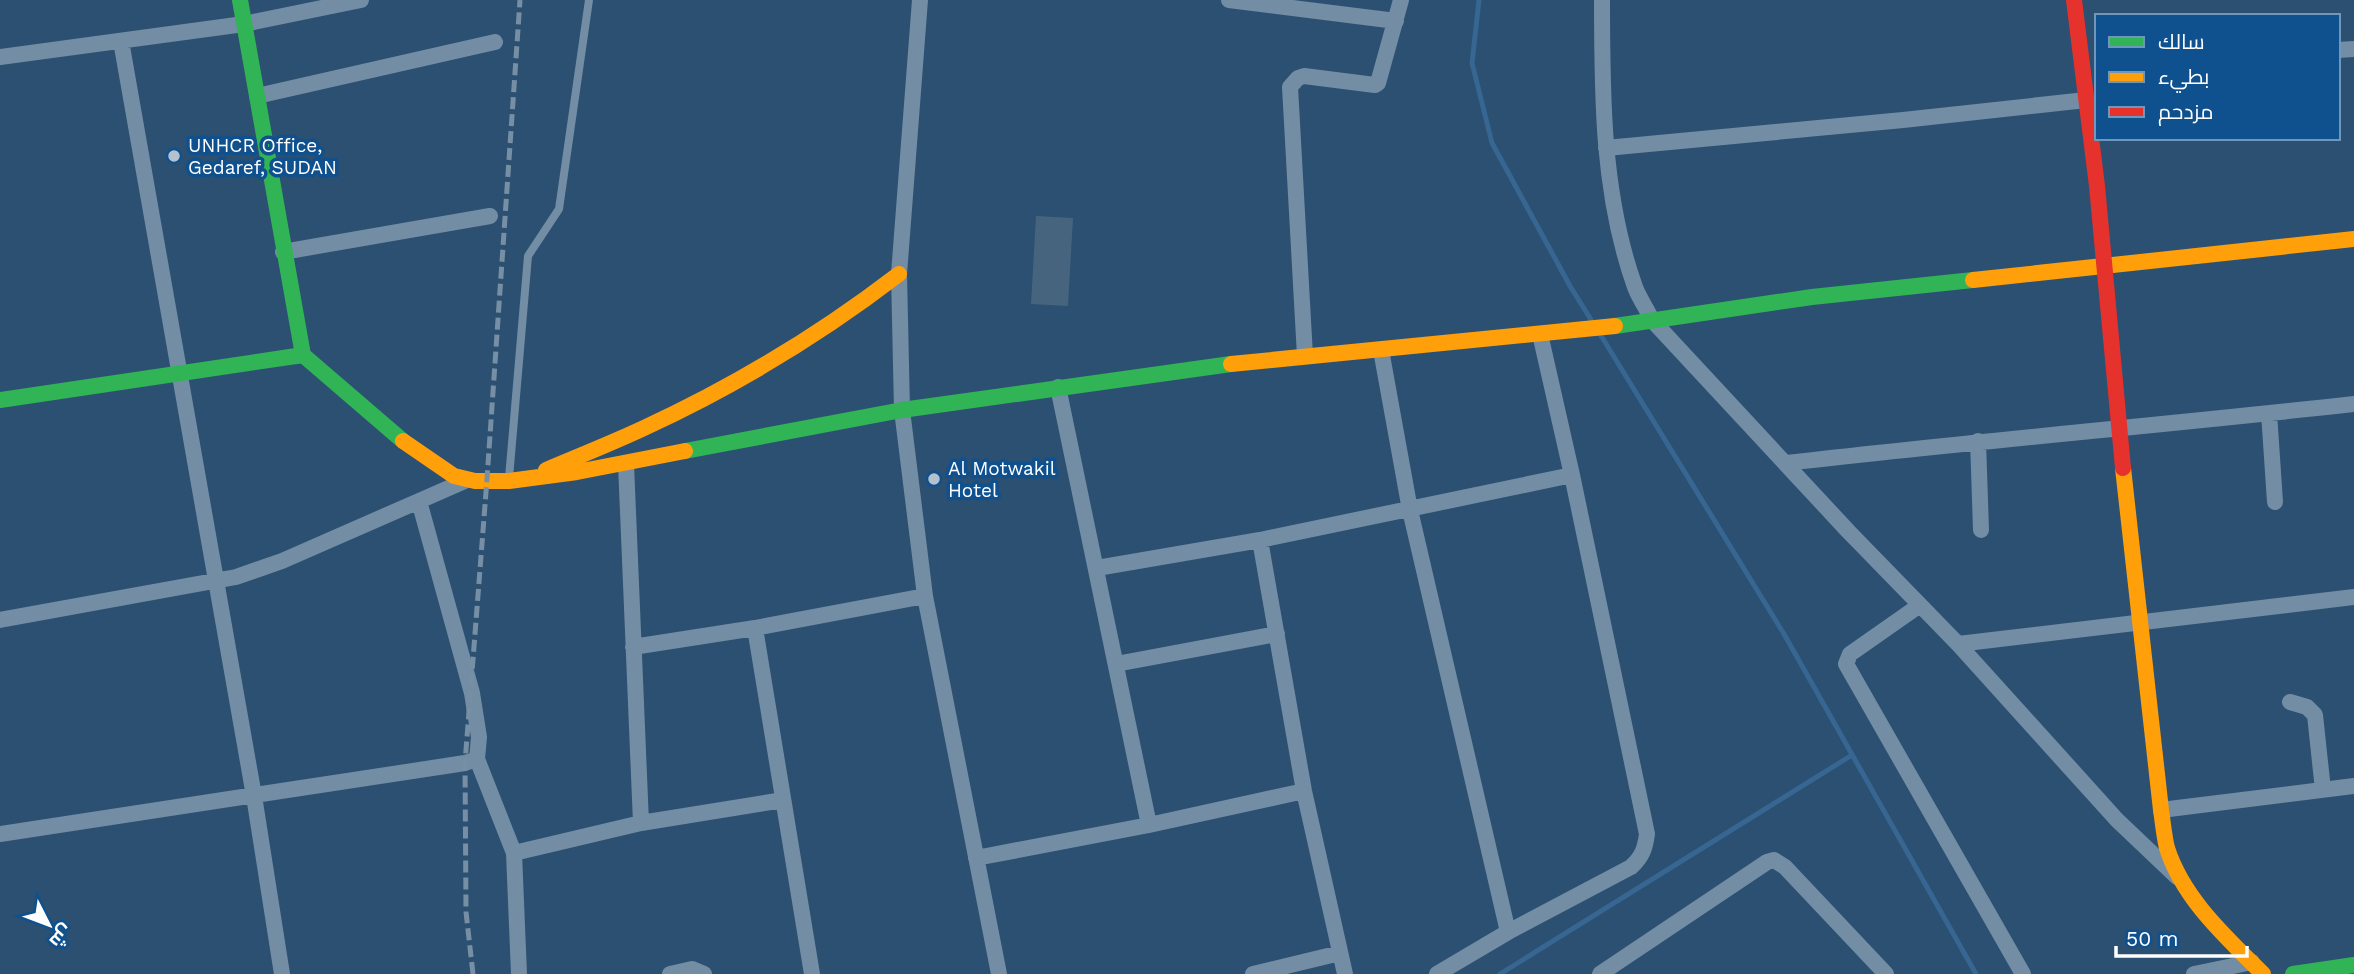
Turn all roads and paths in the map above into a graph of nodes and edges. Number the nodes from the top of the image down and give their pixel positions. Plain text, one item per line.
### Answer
1 (240, 0) edge
2 (360, 0) edge
3 (589, 0) edge
4 (920, 0) edge
5 (1229, 0) edge
6 (1401, 0) edge
7 (1602, 0) edge
8 (2074, 0) edge
9 (1396, 21) junction
10 (244, 24) junction
11 (121, 41) junction
12 (495, 42) dead end
13 (0, 57) edge
14 (2090, 71) edge
15 (257, 96) junction
16 (2086, 100) junction
17 (1606, 148) junction
18 (490, 216) dead end
19 (2354, 239) edge
20 (283, 252) junction
21 (2105, 265) junction
22 (899, 274) junction
23 (1652, 320) junction
24 (1548, 334) junction
25 (1381, 350) junction
26 (303, 355) junction
27 (1305, 356) junction
28 (181, 373) junction
29 (1058, 387) junction
30 (0, 400) edge
31 (2354, 404) edge
32 (902, 410) junction
33 (2269, 413) junction
34 (2119, 430) junction
35 (1978, 441) junction
36 (1787, 463) junction
37 (626, 464) junction
38 (1572, 475) junction
39 (532, 476) junction
40 (467, 480) junction
41 (509, 481) junction
42 (419, 501) junction
43 (2275, 502) dead end
44 (1410, 510) junction
45 (1981, 530) dead end
46 (1260, 540) junction
47 (1097, 568) junction
48 (216, 582) junction
49 (925, 596) junction
50 (2354, 597) edge
51 (1920, 605) junction
52 (0, 620) edge
53 (2141, 622) junction
54 (755, 628) junction
55 (1277, 634) junction
56 (1958, 644) junction
57 (633, 647) junction
58 (1116, 664) junction
59 (2290, 702) dead end
60 (477, 759) junction
61 (2354, 786) edge
62 (2323, 789) junction
63 (1304, 791) junction
64 (254, 796) junction
65 (783, 800) junction
66 (2161, 810) junction
67 (640, 823) junction
68 (1149, 825) junction
69 (0, 834) edge
70 (514, 853) junction
71 (976, 858) junction
72 (2182, 882) junction
73 (1507, 932) junction
74 (1339, 953) junction
75 (2354, 965) edge
76 (2257, 968) edge
77 (282, 974) edge
78 (519, 974) edge
79 (670, 974) edge
80 (704, 974) edge
81 (812, 974) edge
82 (999, 974) edge
83 (1253, 974) edge
84 (1345, 974) edge
85 (1437, 974) edge
86 (1600, 974) edge
87 (1886, 974) edge
88 (2024, 974) edge
89 (2194, 974) edge
90 (2293, 974) edge

1 - 10 street
2 - 10 street
3 - 41 lane
4 - 22 street
5 - 9 street
6 - 9 street
7 - 17 street
8 - 14 street
9 - 27 street
10 - 11 street
10 - 15 street
11 - 13 street
11 - 28 street
12 - 15 street
14 - 16 street
15 - 20 street
16 - 17 street
16 - 21 street
17 - 23 street
18 - 20 street
19 - 21 street
20 - 26 street
21 - 23 street
21 - 34 street
22 - 32 street
22 - 39 street
23 - 24 street
23 - 36 street
24 - 25 street
24 - 38 street
25 - 27 street
25 - 44 street
26 - 28 street
26 - 40 street
27 - 29 street
28 - 30 street
28 - 48 street
29 - 32 street
29 - 47 street
31 - 33 street
32 - 37 street
32 - 49 street
33 - 34 street
33 - 43 street
34 - 35 street
34 - 53 street
35 - 36 street
35 - 45 street
36 - 51 street
37 - 39 street
37 - 57 street
38 - 44 street
38 - 73 street
39 - 41 street
40 - 41 street
40 - 42 street
42 - 48 street
42 - 60 street
44 - 46 street
44 - 73 street
46 - 47 street
46 - 55 street
47 - 58 street
48 - 52 street
48 - 64 street
49 - 54 street
49 - 71 street
50 - 53 street
51 - 56 street
51 - 88 street
53 - 56 street
53 - 66 street
54 - 57 street
54 - 65 street
55 - 58 street
55 - 63 street
56 - 72 street
57 - 67 street
58 - 68 street
59 - 62 street
60 - 64 street
60 - 70 street
61 - 62 street
62 - 66 street
63 - 68 street
63 - 74 street
64 - 69 street
64 - 77 street
65 - 67 street
65 - 81 street
66 - 72 street
67 - 70 street
68 - 71 street
70 - 78 street
71 - 82 street
72 - 76 street
73 - 85 street
74 - 83 street
74 - 84 street
75 - 90 street
76 - 89 street
79 - 80 street
86 - 87 street

